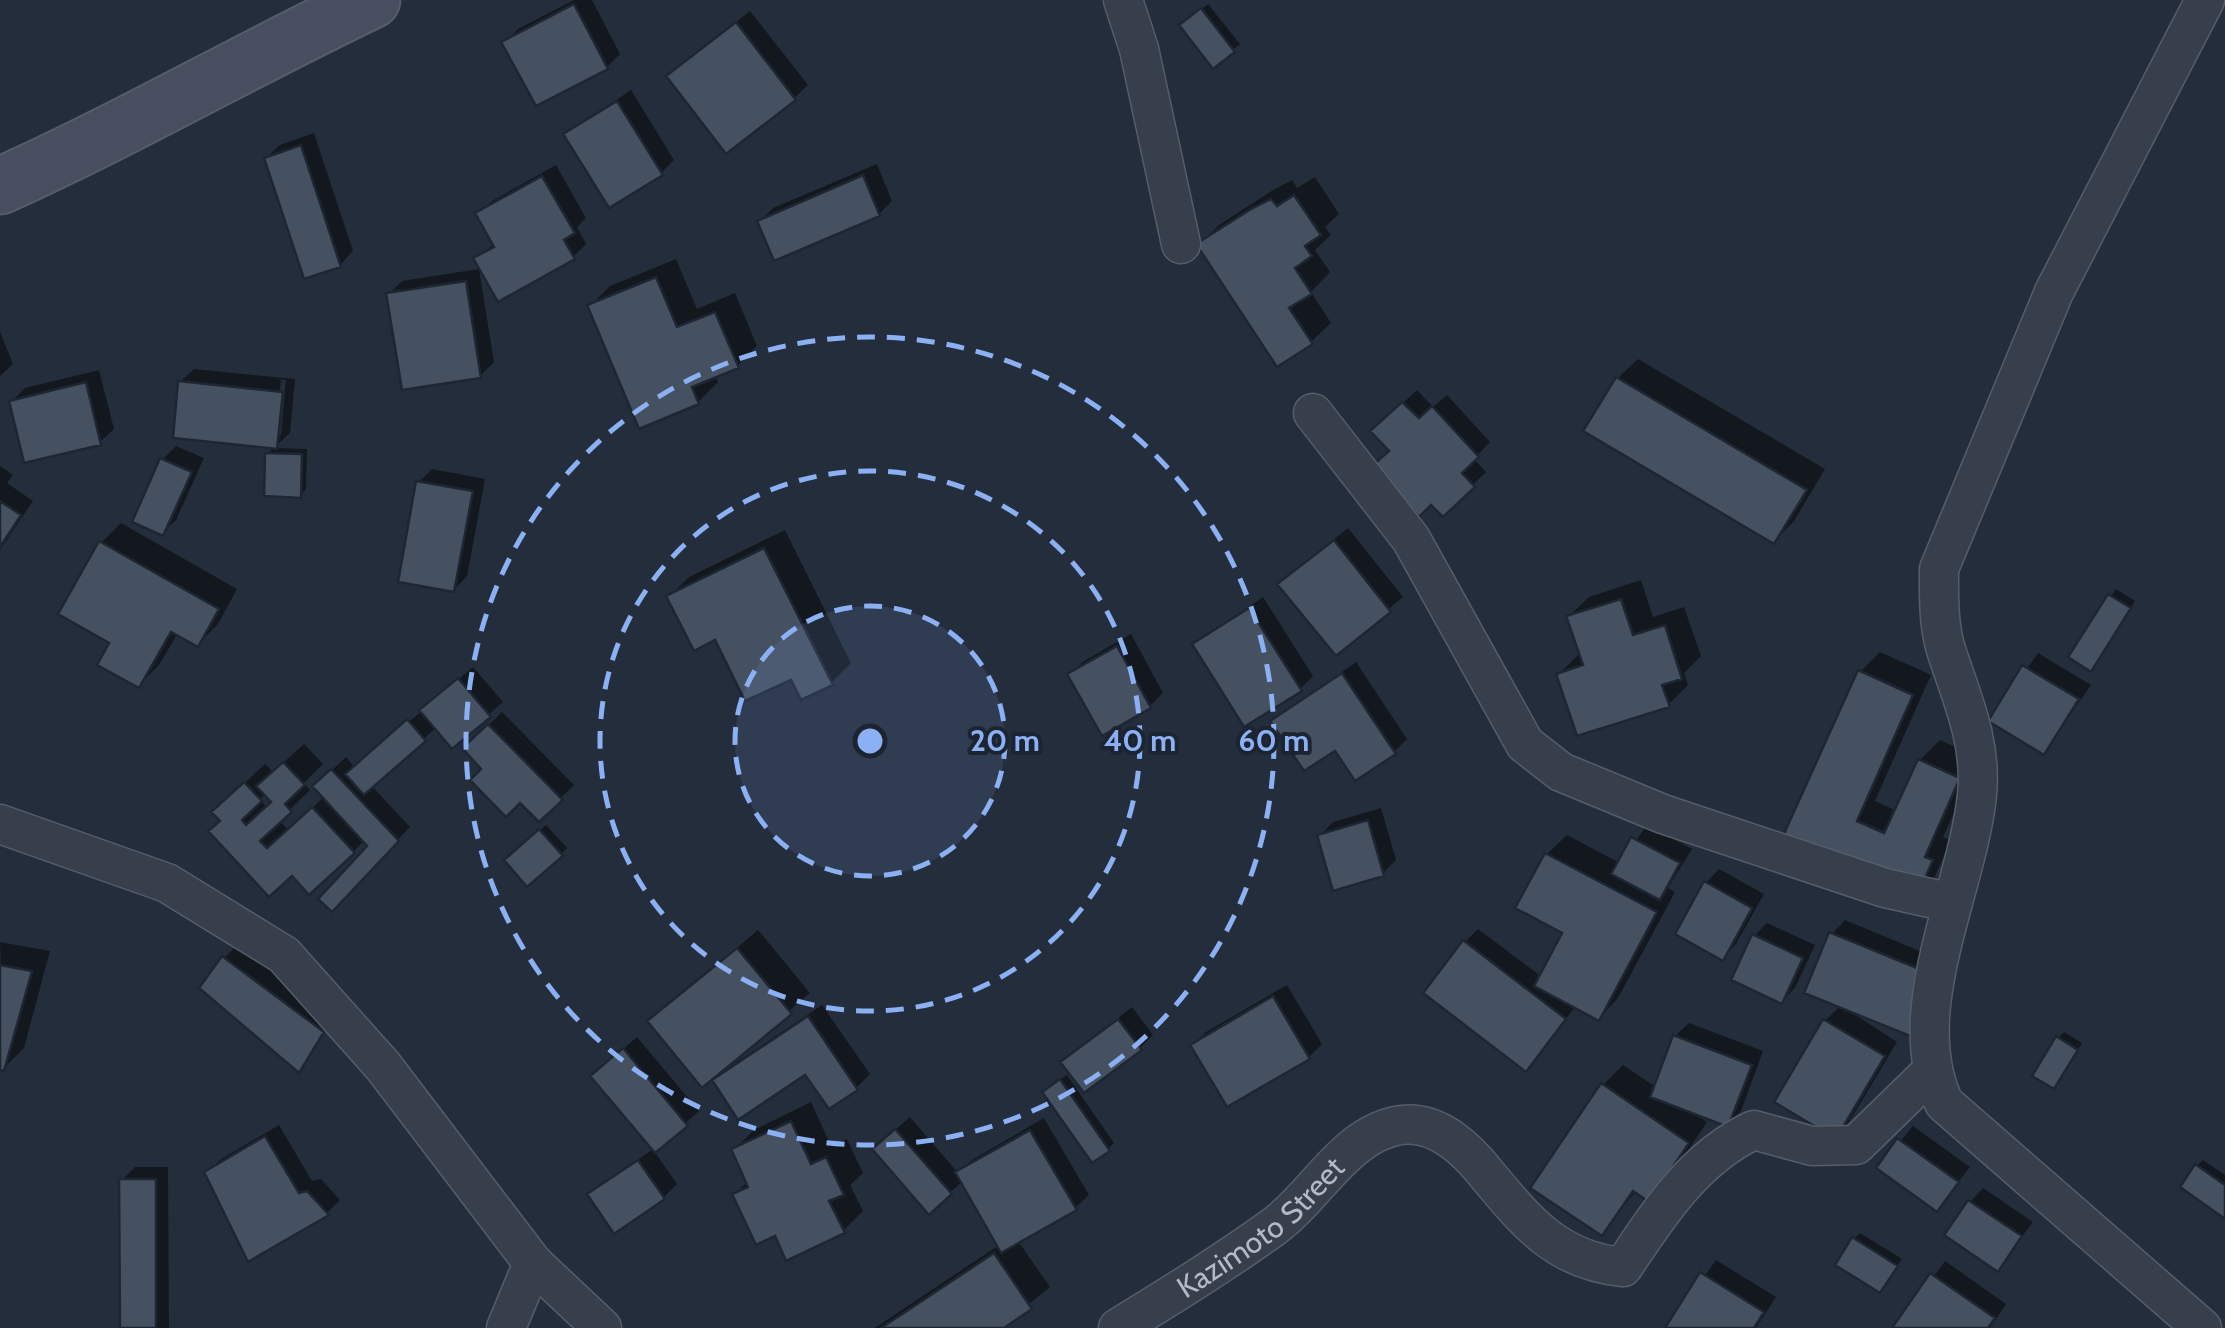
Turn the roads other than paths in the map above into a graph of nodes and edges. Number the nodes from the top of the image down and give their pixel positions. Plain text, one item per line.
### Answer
1 (372, 0) edge
2 (1123, 0) edge
3 (2204, 0) edge
4 (0, 186) edge
5 (1181, 244) dead end
6 (1313, 413) dead end
7 (0, 824) edge
8 (1952, 904) junction
9 (1930, 1072) junction
10 (533, 1262) junction
11 (506, 1328) edge
12 (602, 1328) edge
13 (1118, 1328) edge
14 (2202, 1328) edge

1 - 4 street
2 - 5 street
3 - 8 street
6 - 8 street
7 - 10 street
8 - 9 street
9 - 13 street, Kazimoto Street
9 - 14 street
10 - 11 street
10 - 12 street

